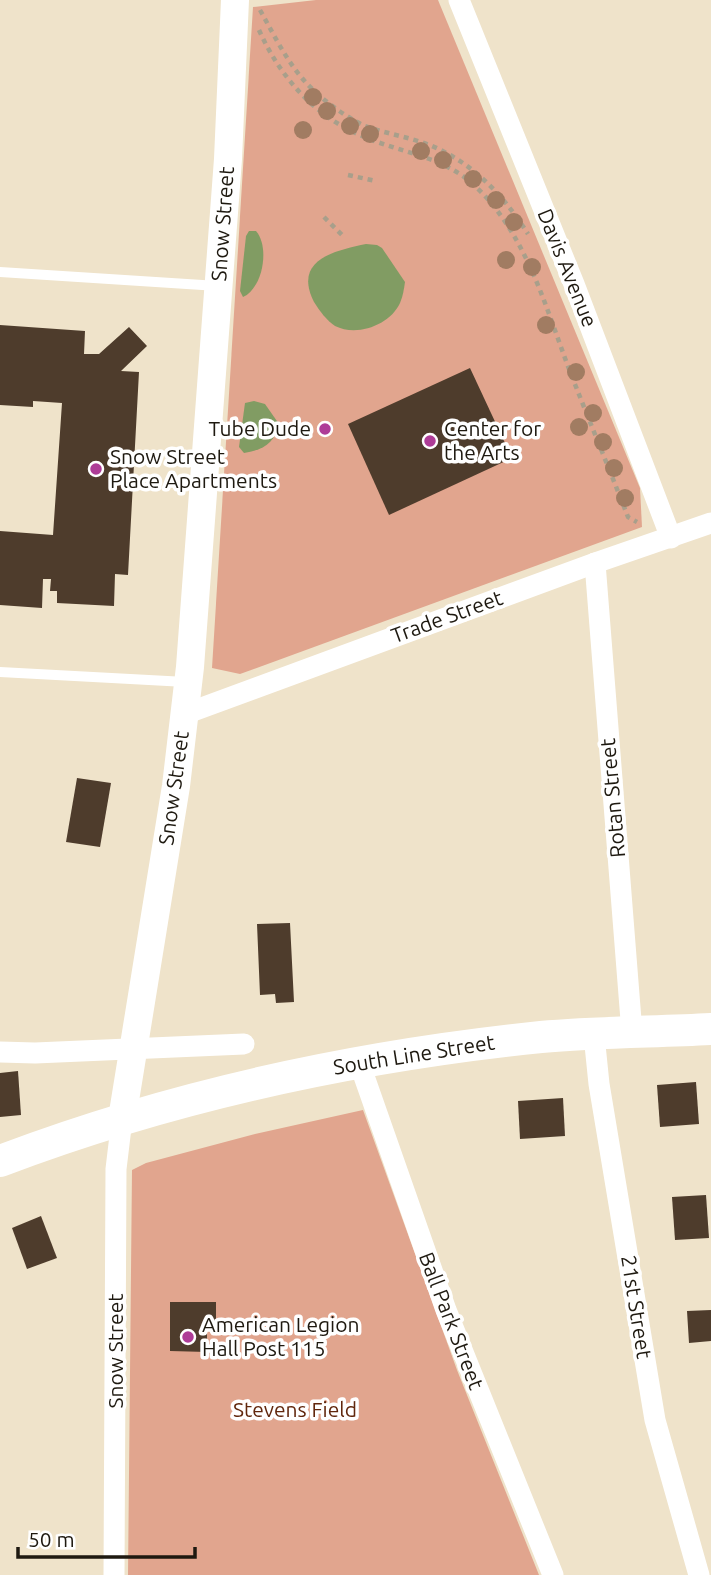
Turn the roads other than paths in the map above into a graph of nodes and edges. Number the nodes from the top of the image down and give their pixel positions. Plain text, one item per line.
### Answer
1 (458, 0) edge
2 (245, 6) edge
3 (0, 272) edge
4 (218, 286) junction
5 (711, 523) edge
6 (671, 538) junction
7 (595, 563) junction
8 (0, 672) edge
9 (188, 682) junction
10 (185, 715) junction
11 (711, 1029) edge
12 (632, 1033) junction
13 (594, 1035) junction
14 (244, 1044) dead end
15 (133, 1047) junction
16 (0, 1052) edge
17 (359, 1062) junction
18 (122, 1119) junction
19 (0, 1161) edge
20 (114, 1575) edge
21 (553, 1575) edge
22 (699, 1575) edge

1 - 6 street, Davis Avenue
2 - 4 street, Snow Street
3 - 4 lane
4 - 9 street, Snow Street
5 - 6 street, Trade Street
6 - 7 street, Trade Street
7 - 10 street, Trade Street
7 - 12 street, Rotan Street
8 - 9 lane
9 - 10 street, Snow Street
10 - 15 street, Snow Street
11 - 12 main road, South Line Street
12 - 13 main road, South Line Street
13 - 17 main road, South Line Street
13 - 22 street, 21st Street
14 - 15 street
15 - 16 street
15 - 18 street, Snow Street
17 - 18 main road, South Line Street
17 - 21 street, Ball Park Street
18 - 19 main road, South Line Street
18 - 20 street, Snow Street

